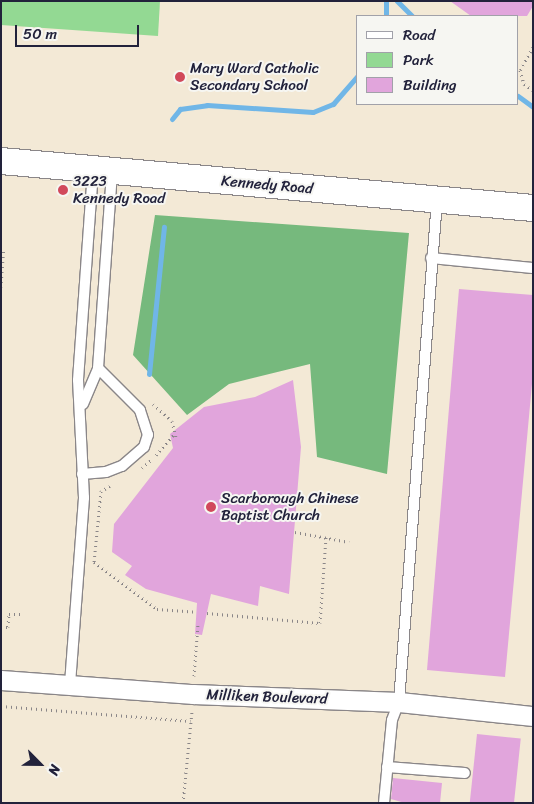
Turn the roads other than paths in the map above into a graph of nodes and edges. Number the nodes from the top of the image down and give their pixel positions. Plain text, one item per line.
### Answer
1 (1, 161) edge
2 (103, 170) junction
3 (437, 199) junction
4 (533, 208) edge
5 (431, 258) junction
6 (533, 268) edge
7 (98, 368) junction
8 (82, 407) junction
9 (82, 474) junction
10 (1, 680) edge
11 (70, 684) junction
12 (399, 702) junction
13 (533, 716) edge
14 (387, 767) junction
15 (465, 773) dead end
16 (384, 803) edge

1 - 2 main road, Kennedy Road
2 - 3 main road, Kennedy Road
2 - 7 lane
2 - 8 lane
3 - 4 main road, Kennedy Road
3 - 5 lane
5 - 6 lane
5 - 12 lane
7 - 8 lane
7 - 9 lane
8 - 9 lane
9 - 11 lane
10 - 11 street, Milliken Boulevard
11 - 12 street, Milliken Boulevard
12 - 13 street, Milliken Boulevard
12 - 14 lane
14 - 15 lane
14 - 16 lane

